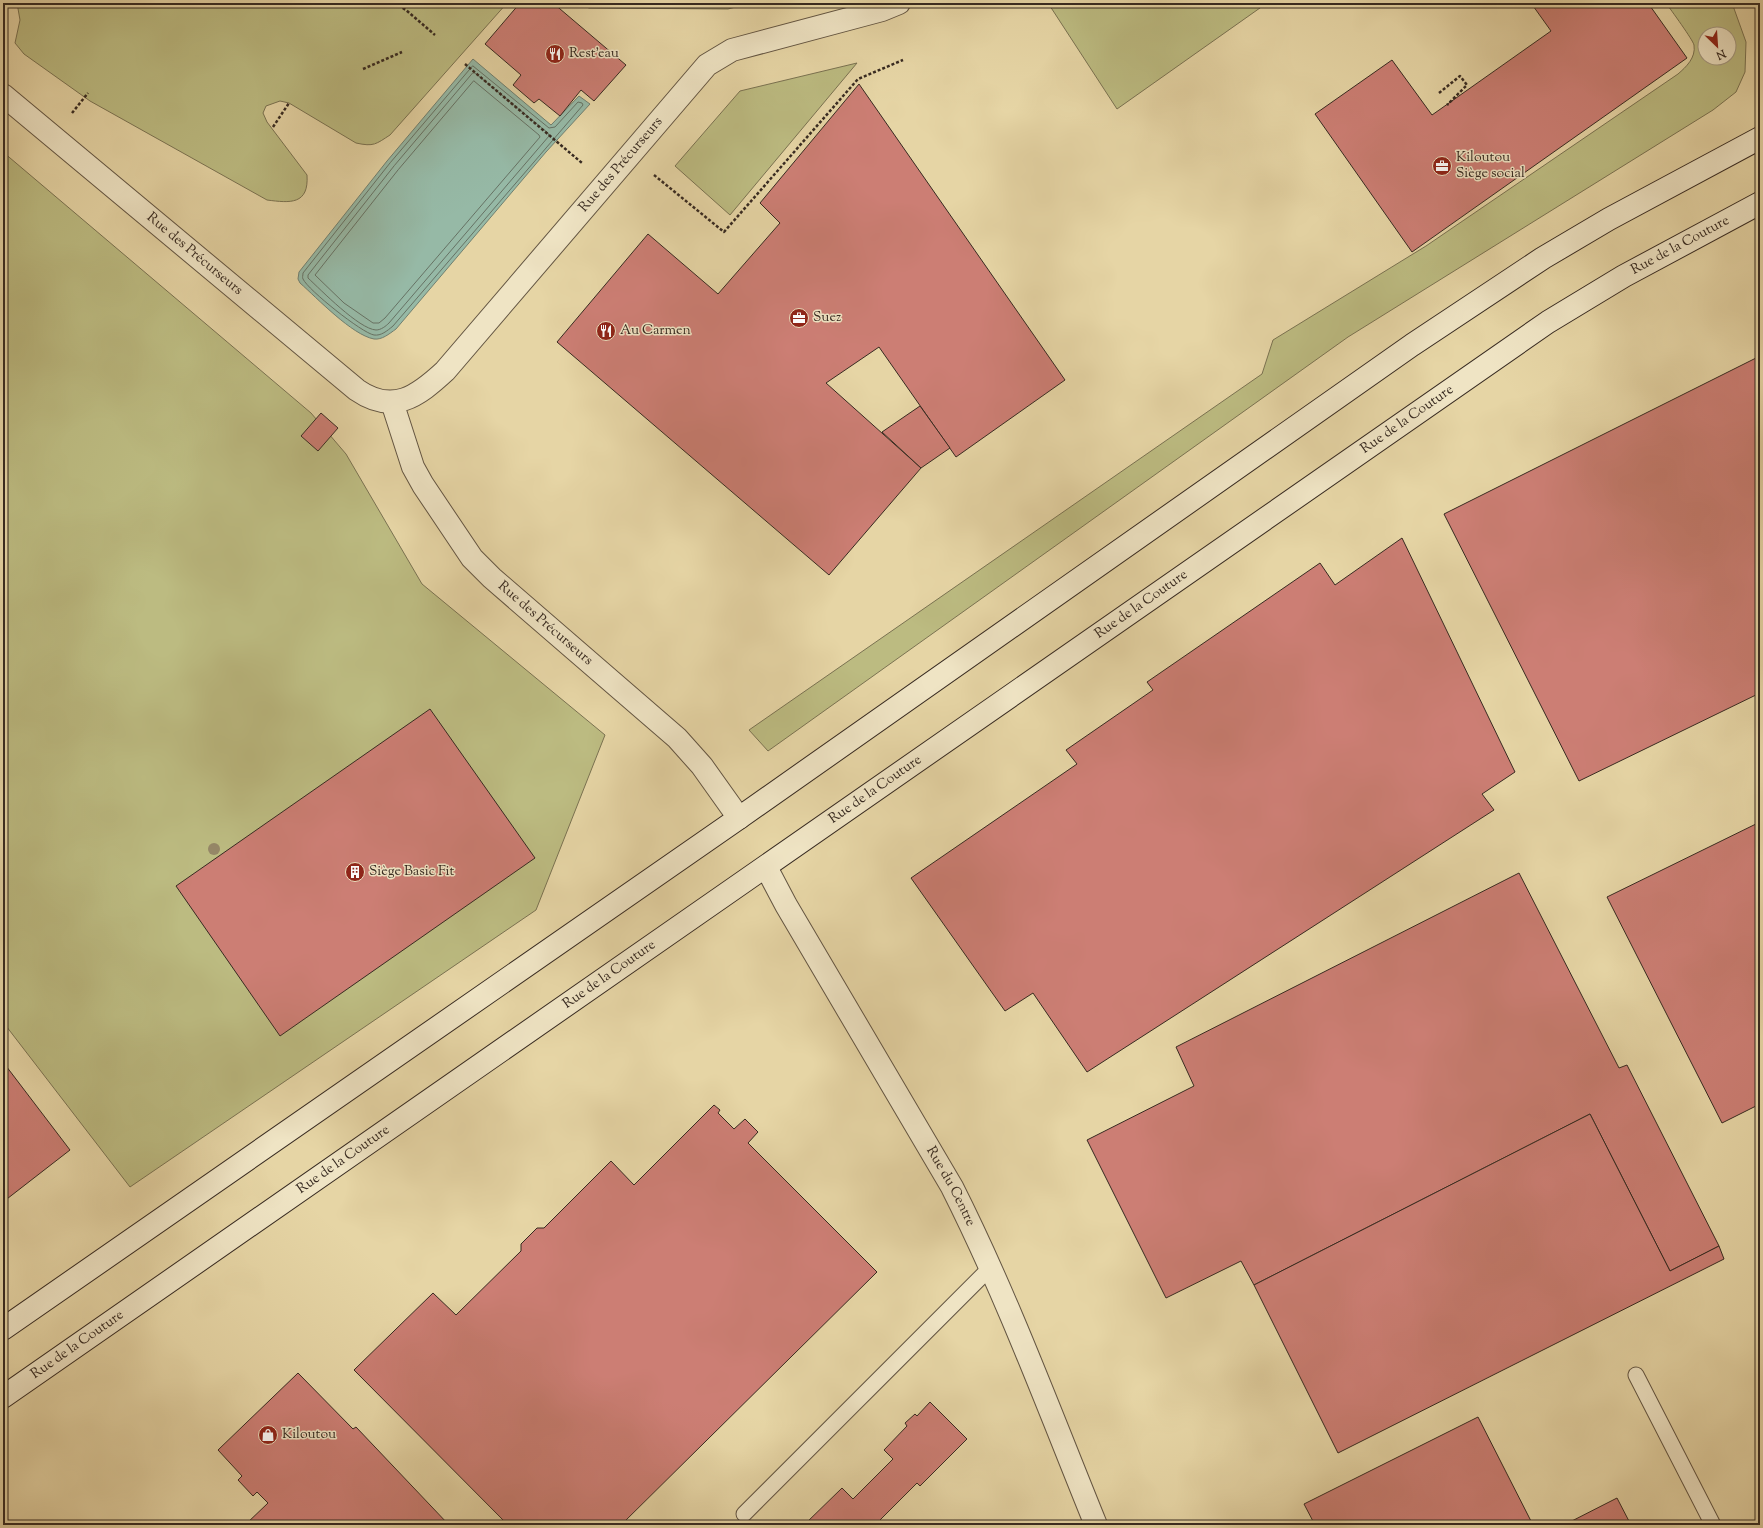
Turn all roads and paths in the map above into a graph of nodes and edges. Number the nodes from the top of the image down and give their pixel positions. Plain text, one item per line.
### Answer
1 (394, 3) edge
2 (898, 3) edge
3 (435, 36) dead end
4 (402, 52) dead end
5 (903, 60) dead end
6 (465, 64) dead end
7 (363, 69) dead end
8 (88, 93) dead end
9 (1439, 93) dead end
10 (3, 95) edge
11 (289, 103) dead end
12 (1447, 105) dead end
13 (67, 118) dead end
14 (273, 127) dead end
15 (1760, 138) edge
16 (571, 153) dead end
17 (654, 175) dead end
18 (1760, 203) edge
19 (392, 402) junction
20 (739, 818) junction
21 (766, 867) junction
22 (990, 1268) junction
23 (3, 1328) edge
24 (1636, 1375) dead end
25 (3, 1397) edge
26 (744, 1514) dead end
27 (1096, 1525) edge
28 (1713, 1525) edge

1 - 3 path
2 - 19 street, Rue des Précurseurs
4 - 7 path
5 - 17 path
6 - 16 path
8 - 13 path
9 - 12 path
10 - 19 street, Rue des Précurseurs
11 - 14 path
15 - 20 street
18 - 21 street, Rue de la Couture
19 - 20 street, Rue des Précurseurs
20 - 23 street
21 - 22 street, Rue du Centre
21 - 25 street, Rue de la Couture
22 - 26 lane
22 - 27 street, Rue du Centre
24 - 28 lane

